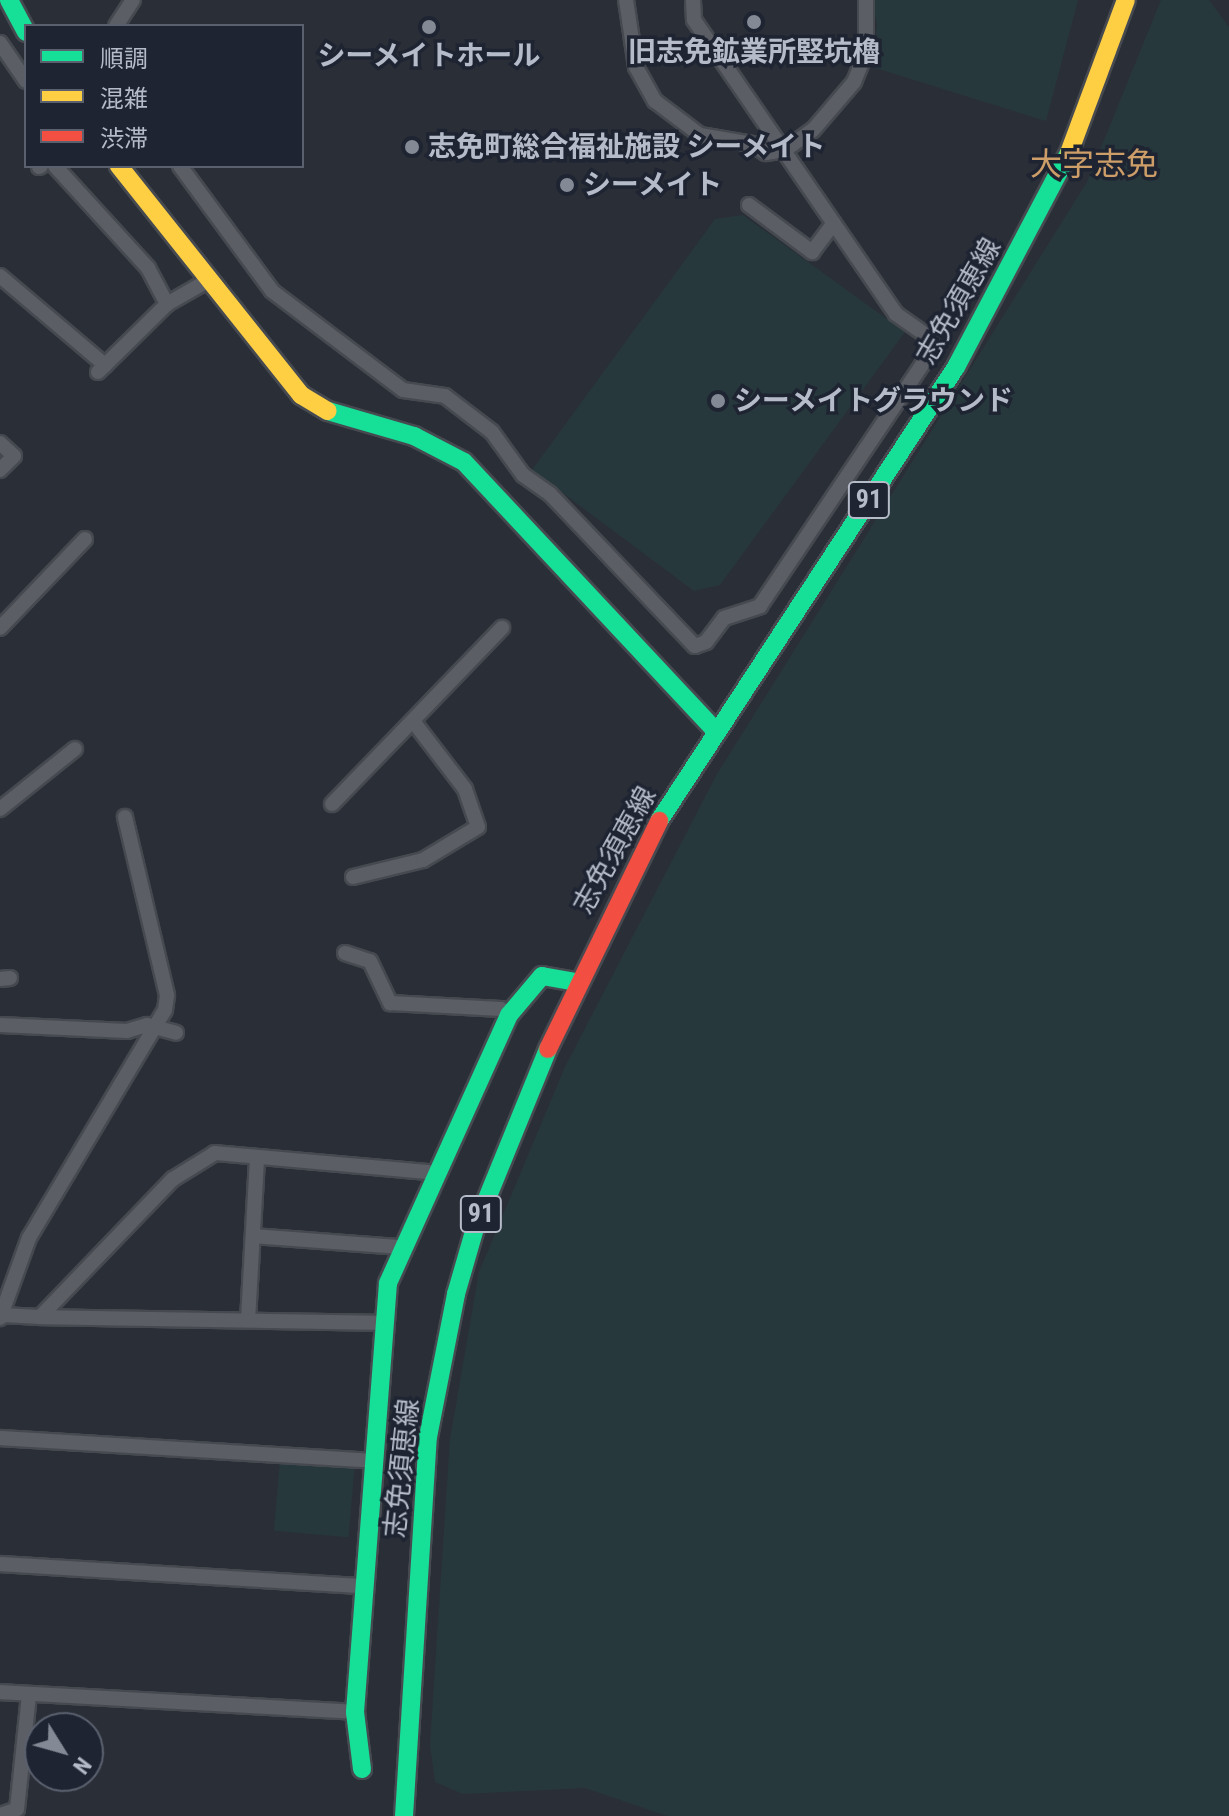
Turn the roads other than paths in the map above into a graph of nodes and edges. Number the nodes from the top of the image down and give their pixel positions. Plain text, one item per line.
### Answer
1 (133, 0) edge
2 (626, 0) edge
3 (693, 0) edge
4 (866, 0) edge
5 (1126, 0) edge
6 (4, 3) edge
7 (117, 24) edge
8 (24, 29) edge
9 (0, 43) edge
10 (24, 78) edge
11 (785, 150) junction
12 (57, 168) edge
13 (121, 168) edge
14 (181, 168) edge
15 (749, 205) dead end
16 (834, 223) junction
17 (0, 276) edge
18 (207, 281) junction
19 (167, 304) junction
20 (0, 443) edge
21 (0, 470) edge
22 (85, 539) dead end
23 (0, 628) edge
24 (502, 628) dead end
25 (413, 721) junction
26 (717, 732) junction
27 (75, 749) dead end
28 (332, 804) dead end
29 (0, 809) edge
30 (125, 817) dead end
31 (353, 877) dead end
32 (345, 953) dead end
33 (577, 982) junction
34 (509, 1015) junction
35 (0, 1025) edge
36 (156, 1026) junction
37 (176, 1033) dead end
38 (257, 1157) junction
39 (437, 1173) junction
40 (253, 1236) junction
41 (401, 1247) junction
42 (1, 1317) edge
43 (40, 1317) junction
44 (248, 1320) junction
45 (381, 1323) junction
46 (0, 1438) edge
47 (371, 1461) junction
48 (0, 1564) edge
49 (364, 1586) junction
50 (0, 1692) edge
51 (29, 1695) junction
52 (355, 1712) junction
53 (362, 1769) dead end
54 (0, 1815) edge
55 (404, 1816) edge

1 - 7 street
2 - 11 street
3 - 11 street
4 - 11 street
5 - 26 main road, 志免須恵線 / 91
6 - 8 main road
9 - 10 street
11 - 16 street
12 - 19 street
13 - 18 main road
14 - 16 street
15 - 16 street
17 - 19 street
18 - 19 street
18 - 26 main road
20 - 21 street
22 - 23 street
24 - 25 street
25 - 28 street
25 - 31 street
26 - 33 main road, 志免須恵線 / 91
27 - 29 street
30 - 36 street
32 - 34 street
33 - 34 main road
33 - 55 main road, 志免須恵線 / 91
34 - 39 main road
35 - 36 street
36 - 37 street
36 - 42 street
38 - 39 street
38 - 40 street
38 - 43 street
39 - 41 main road
40 - 41 street
40 - 44 street
41 - 45 main road
42 - 43 street
43 - 44 street
44 - 45 street
45 - 47 main road
46 - 47 street
47 - 49 main road
48 - 49 street
49 - 52 main road
50 - 51 street
51 - 52 street
51 - 54 street
52 - 53 main road

